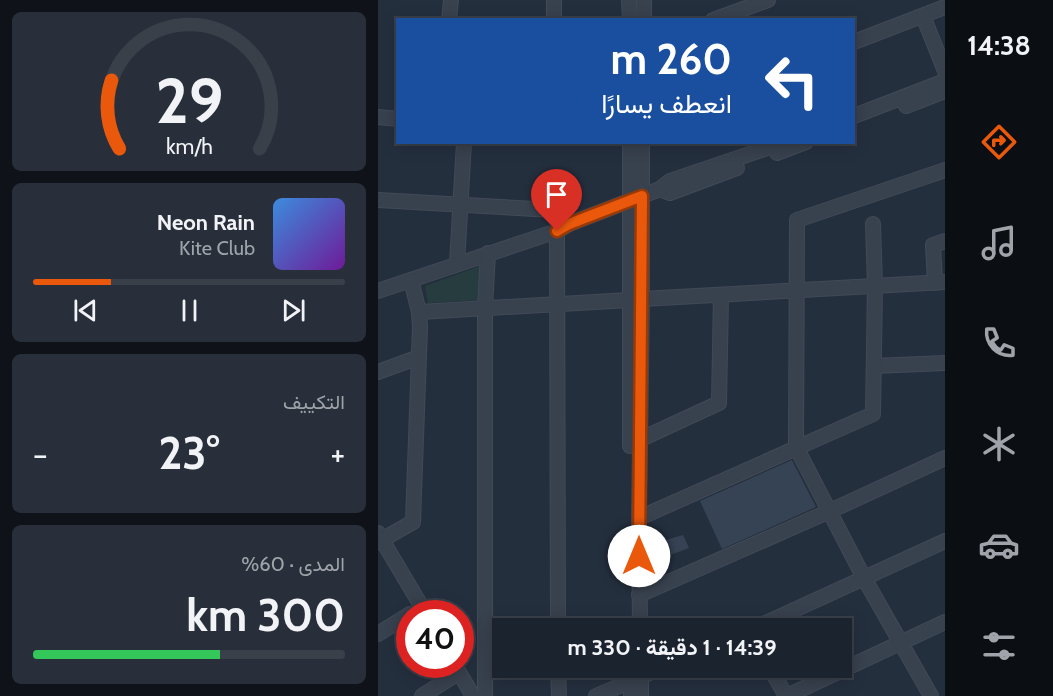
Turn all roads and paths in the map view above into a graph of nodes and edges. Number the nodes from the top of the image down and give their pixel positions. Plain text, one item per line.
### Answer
1 (451, 0) edge
2 (554, 0) edge
3 (630, 0) edge
4 (644, 0) edge
5 (768, 0) edge
6 (945, 7) edge
7 (748, 9) edge
8 (923, 16) junction
9 (448, 18) edge
10 (554, 18) edge
11 (630, 18) edge
12 (644, 18) edge
13 (719, 18) edge
14 (855, 42) edge
15 (945, 71) edge
16 (945, 81) edge
17 (945, 92) edge
18 (855, 116) edge
19 (378, 117) edge
20 (396, 120) edge
21 (855, 125) edge
22 (464, 144) edge
23 (630, 144) edge
24 (642, 144) edge
25 (778, 144) edge
26 (801, 144) edge
27 (945, 170) edge
28 (660, 189) junction
29 (636, 198) junction
30 (378, 200) edge
31 (460, 205) junction
32 (873, 224) dead end
33 (563, 227) junction
34 (945, 241) edge
35 (488, 253) junction
36 (457, 264) junction
37 (411, 280) junction
38 (940, 282) edge
39 (875, 286) junction
40 (798, 290) junction
41 (378, 291) edge
42 (721, 295) junction
43 (636, 300) junction
44 (556, 304) junction
45 (485, 308) junction
46 (419, 312) junction
47 (419, 357) junction
48 (945, 363) edge
49 (874, 366) junction
50 (378, 372) edge
51 (639, 440) junction
52 (796, 447) junction
53 (945, 458) edge
54 (830, 511) junction
55 (639, 518) junction
56 (379, 538) edge
57 (945, 541) edge
58 (864, 578) junction
59 (639, 595) junction
60 (411, 600) edge
61 (558, 618) edge
62 (631, 618) edge
63 (640, 618) edge
64 (777, 618) edge
65 (945, 622) edge
66 (396, 624) edge
67 (378, 634) edge
68 (901, 642) junction
69 (445, 678) edge
70 (462, 678) edge
71 (558, 678) edge
72 (627, 678) edge
73 (635, 678) edge
74 (637, 678) edge
75 (776, 678) edge
76 (422, 696) edge
77 (473, 696) edge
78 (485, 696) edge
79 (558, 696) edge
80 (596, 696) edge
81 (631, 696) edge
82 (641, 696) edge
83 (787, 696) edge
84 (931, 696) edge

1 - 9 street
2 - 10 street
3 - 11 street
4 - 12 street
5 - 7 street
6 - 8 street
7 - 13 street
8 - 14 street
8 - 15 street
16 - 18 street
17 - 21 street
19 - 20 street
22 - 31 street
23 - 29 street
24 - 29 street
25 - 28 street
26 - 28 street
27 - 40 street
28 - 29 street
29 - 33 street
29 - 43 street
30 - 31 street
31 - 33 street
31 - 36 street
32 - 39 street
33 - 35 street
33 - 44 street
34 - 38 street
35 - 36 street
35 - 45 street
36 - 37 street
37 - 41 street
37 - 46 street
38 - 39 street
39 - 40 street
39 - 49 street
40 - 42 street
40 - 52 street
42 - 43 street
42 - 51 street
43 - 44 street
43 - 51 street
43 - 62 street
44 - 45 street
44 - 61 street
45 - 46 street
45 - 78 street
46 - 47 street
47 - 50 street
47 - 56 street
48 - 49 street
49 - 52 street
51 - 55 street
52 - 54 street
52 - 55 street
53 - 54 street
54 - 58 street
54 - 59 street
55 - 59 street
56 - 60 street
57 - 58 street
58 - 64 street
58 - 68 street
59 - 63 street
65 - 68 street
66 - 67 street
68 - 83 street
68 - 84 street
69 - 76 street
70 - 77 street
71 - 79 street
72 - 80 street
73 - 81 street
74 - 82 street
75 - 83 street

